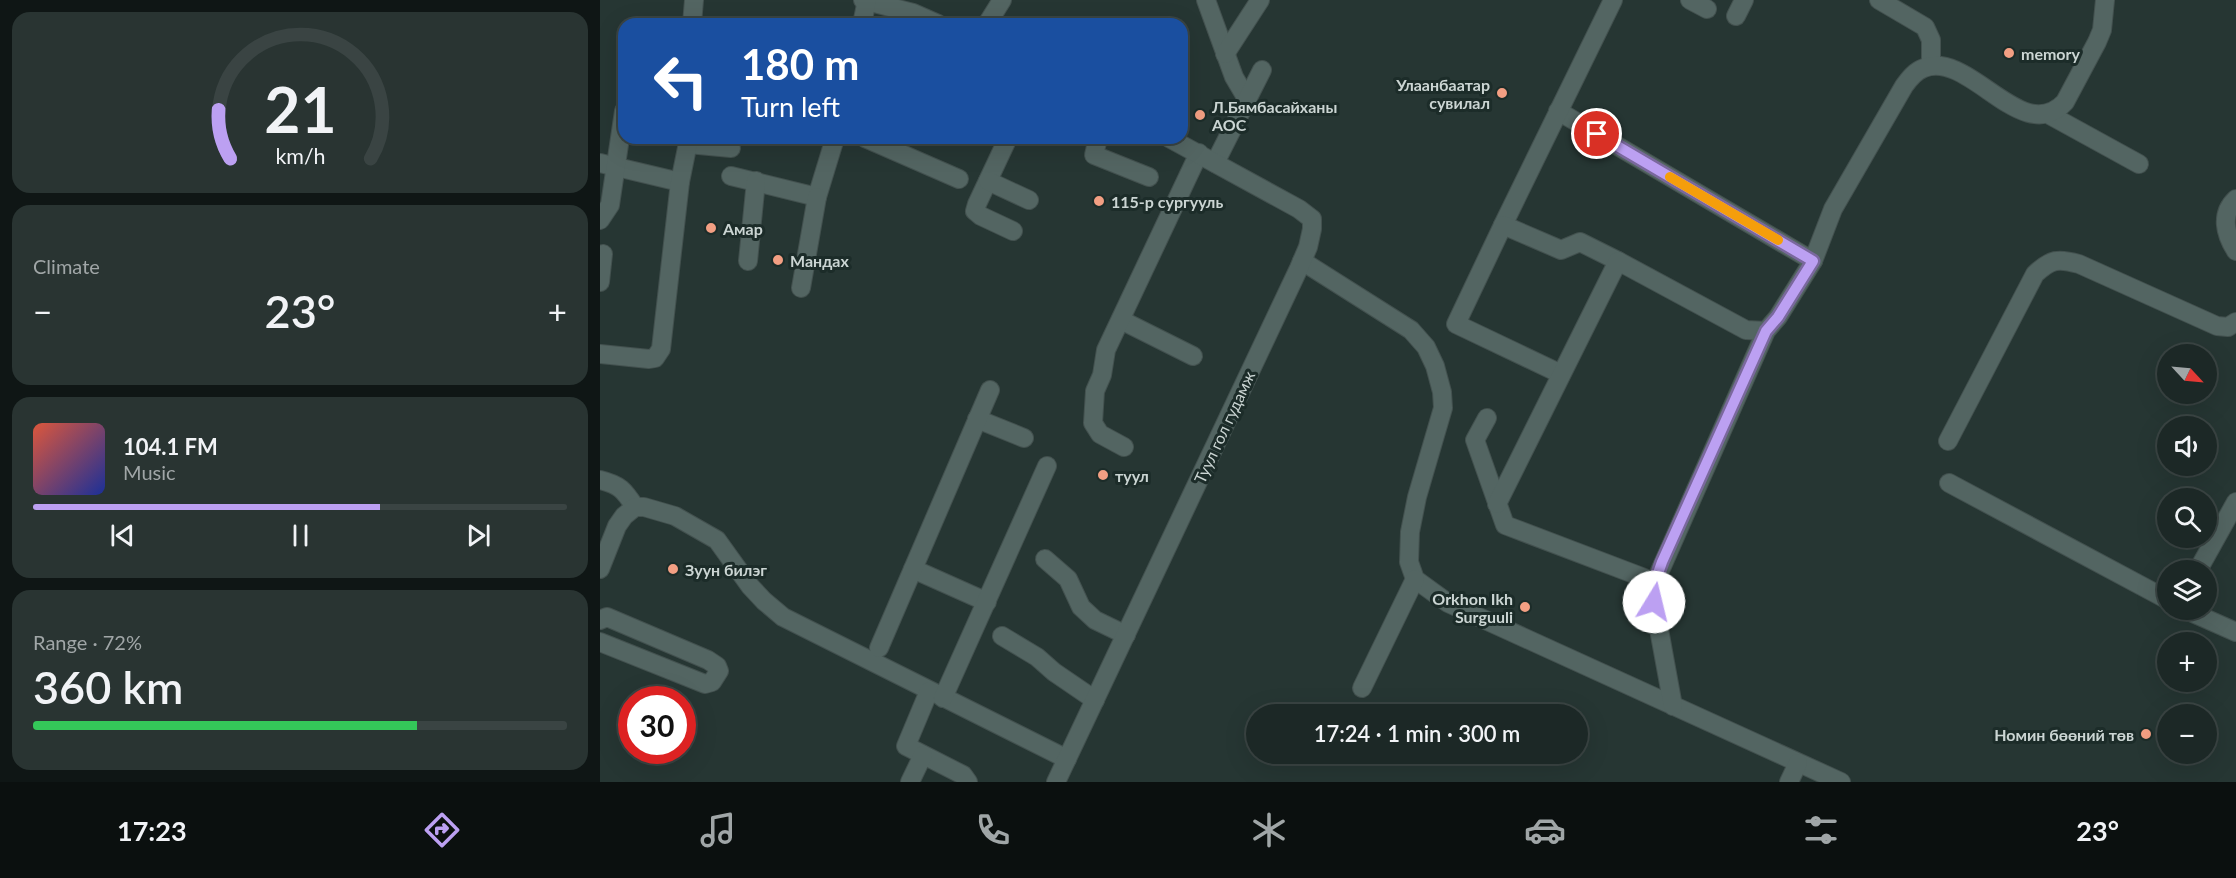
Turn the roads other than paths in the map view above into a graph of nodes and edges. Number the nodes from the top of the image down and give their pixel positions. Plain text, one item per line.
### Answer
1 (694, 0) edge
2 (866, 0) edge
3 (1002, 0) edge
4 (1206, 0) edge
5 (1260, 0) edge
6 (1613, 0) edge
7 (1690, 0) edge
8 (1879, 0) edge
9 (2105, 0) edge
10 (1707, 9) dead end
11 (692, 18) edge
12 (863, 18) edge
13 (924, 18) edge
14 (991, 18) edge
15 (1226, 54) junction
16 (1930, 66) junction
17 (1262, 70) dead end
18 (1247, 99) junction
19 (1558, 111) junction
20 (2048, 114) junction
21 (618, 130) edge
22 (687, 144) edge
23 (706, 144) edge
24 (833, 144) edge
25 (879, 144) edge
26 (1005, 144) edge
27 (1097, 144) edge
28 (1180, 144) edge
29 (731, 148) dead end
30 (1207, 158) junction
31 (2139, 164) dead end
32 (607, 165) edge
33 (731, 176) dead end
34 (1149, 177) dead end
35 (959, 179) dead end
36 (756, 181) junction
37 (988, 181) junction
38 (680, 182) junction
39 (818, 197) junction
40 (2236, 199) edge
41 (1029, 200) dead end
42 (600, 220) edge
43 (1503, 225) junction
44 (1013, 231) dead end
45 (2236, 251) edge
46 (603, 254) dead end
47 (748, 261) dead end
48 (1302, 261) junction
49 (1617, 261) junction
50 (1813, 261) junction
51 (600, 282) edge
52 (801, 288) dead end
53 (1121, 320) junction
54 (2236, 322) edge
55 (1766, 331) junction
56 (600, 354) edge
57 (1193, 356) dead end
58 (1562, 374) junction
59 (990, 390) dead end
60 (1487, 418) dead end
61 (977, 419) junction
62 (1024, 438) dead end
63 (1948, 441) dead end
64 (1124, 447) dead end
65 (1047, 466) dead end
66 (600, 480) edge
67 (1949, 483) dead end
68 (2236, 502) edge
69 (1497, 504) junction
70 (635, 507) junction
71 (603, 550) edge
72 (1045, 559) dead end
73 (2204, 560) edge
74 (600, 569) edge
75 (913, 569) junction
76 (1415, 579) junction
77 (1655, 582) junction
78 (2157, 594) edge
79 (987, 602) junction
80 (600, 620) edge
81 (2209, 620) edge
82 (2236, 632) edge
83 (1126, 635) junction
84 (1002, 636) dead end
85 (600, 642) edge
86 (879, 648) dead end
87 (1362, 688) dead end
88 (936, 694) junction
89 (1095, 700) junction
90 (1673, 706) junction
91 (923, 755) junction
92 (1067, 759) junction
93 (1798, 763) junction
94 (910, 782) edge
95 (968, 782) edge
96 (1056, 782) edge
97 (1789, 782) edge
98 (1841, 782) edge

1 - 11 street
2 - 12 street
2 - 13 street
3 - 14 street
4 - 15 street
5 - 15 street
6 - 19 street
7 - 10 street
8 - 16 street
9 - 20 street
15 - 18 street
16 - 20 street
16 - 50 street
17 - 18 street
18 - 30 street
19 - 43 street
19 - 50 street
20 - 31 street
21 - 32 street
22 - 38 street
23 - 29 street
24 - 39 street
25 - 35 street
26 - 37 street
27 - 34 street
28 - 30 street, Туул гол гудамж
30 - 48 street, Туул гол гудамж
30 - 53 street
32 - 38 street
32 - 42 street
33 - 36 street
36 - 39 street
36 - 47 street
37 - 41 street
37 - 44 street
38 - 56 street
39 - 52 street
40 - 45 street
43 - 49 street
43 - 58 street
46 - 51 street
48 - 76 street
48 - 83 street, Туул гол гудамж
49 - 55 street
49 - 58 street
50 - 55 street
53 - 57 street
53 - 64 street
54 - 63 street
55 - 77 street
58 - 69 street
59 - 61 street
60 - 69 street
61 - 62 street
61 - 75 street
65 - 79 street
66 - 70 street
67 - 78 street
68 - 73 street
69 - 77 street
70 - 71 street
70 - 88 street
71 - 74 street
72 - 83 street
75 - 79 street
75 - 86 street
76 - 87 street
76 - 90 street
77 - 90 street
79 - 88 street
80 - 85 street
81 - 82 street
83 - 89 street, Туул гол гудамж
84 - 89 street
88 - 91 street
88 - 92 street
89 - 92 street, Туул гол гудамж
90 - 93 street
91 - 94 street
91 - 95 street
92 - 96 street, Туул гол гудамж
93 - 97 street
93 - 98 street

